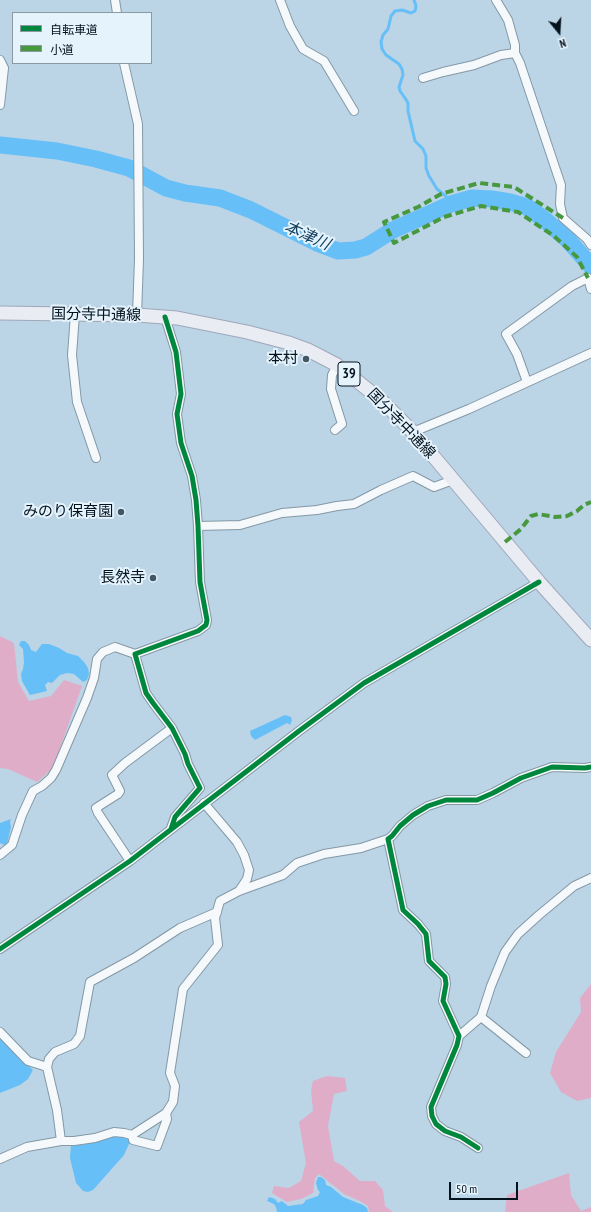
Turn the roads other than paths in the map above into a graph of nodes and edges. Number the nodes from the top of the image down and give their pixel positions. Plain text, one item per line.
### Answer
1 (115, 0) edge
2 (280, 0) edge
3 (496, 0) edge
4 (116, 12) edge
5 (516, 53) junction
6 (0, 60) edge
7 (124, 64) edge
8 (423, 78) dead end
9 (0, 105) edge
10 (354, 111) dead end
11 (591, 245) edge
12 (591, 289) edge
13 (0, 313) edge
14 (75, 314) junction
15 (137, 315) junction
16 (165, 317) junction
17 (591, 353) edge
18 (336, 365) junction
19 (527, 382) junction
20 (335, 430) dead end
21 (413, 432) junction
22 (96, 458) dead end
23 (453, 480) junction
24 (198, 526) junction
25 (539, 582) junction
26 (591, 640) edge
27 (135, 654) junction
28 (172, 728) junction
29 (591, 766) edge
30 (204, 804) junction
31 (170, 829) junction
32 (388, 839) junction
33 (0, 855) edge
34 (130, 861) junction
35 (591, 878) edge
36 (239, 891) junction
37 (217, 912) junction
38 (0, 949) edge
39 (480, 1017) junction
40 (0, 1032) edge
41 (459, 1036) junction
42 (526, 1053) dead end
43 (47, 1067) junction
44 (166, 1113) junction
45 (132, 1135) junction
46 (61, 1141) junction
47 (478, 1148) dead end
48 (0, 1159) edge

1 - 4 street
2 - 10 street
3 - 5 street
5 - 8 street
5 - 11 street
6 - 9 street
7 - 15 street
12 - 19 street
13 - 14 main road, 国分寺中通線 / 39
14 - 15 main road, 国分寺中通線 / 39
14 - 22 street
15 - 16 main road, 国分寺中通線 / 39
16 - 18 main road, 国分寺中通線 / 39
16 - 24 street
17 - 19 street
18 - 20 street
18 - 21 main road, 国分寺中通線 / 39
19 - 21 street
21 - 23 main road, 国分寺中通線 / 39
23 - 24 street
23 - 25 main road, 国分寺中通線 / 39
24 - 27 street
25 - 26 main road, 国分寺中通線 / 39
25 - 30 street
27 - 28 street
27 - 33 street
28 - 31 street
28 - 34 street
29 - 32 street
30 - 31 street
30 - 36 street
31 - 34 street
32 - 36 street
32 - 41 street
34 - 38 street
35 - 39 street
36 - 37 street
37 - 43 street
37 - 44 street
39 - 41 street
39 - 42 street
40 - 43 street
41 - 47 street
43 - 46 street
44 - 45 street
44 - 45 street
45 - 46 street
46 - 48 street

